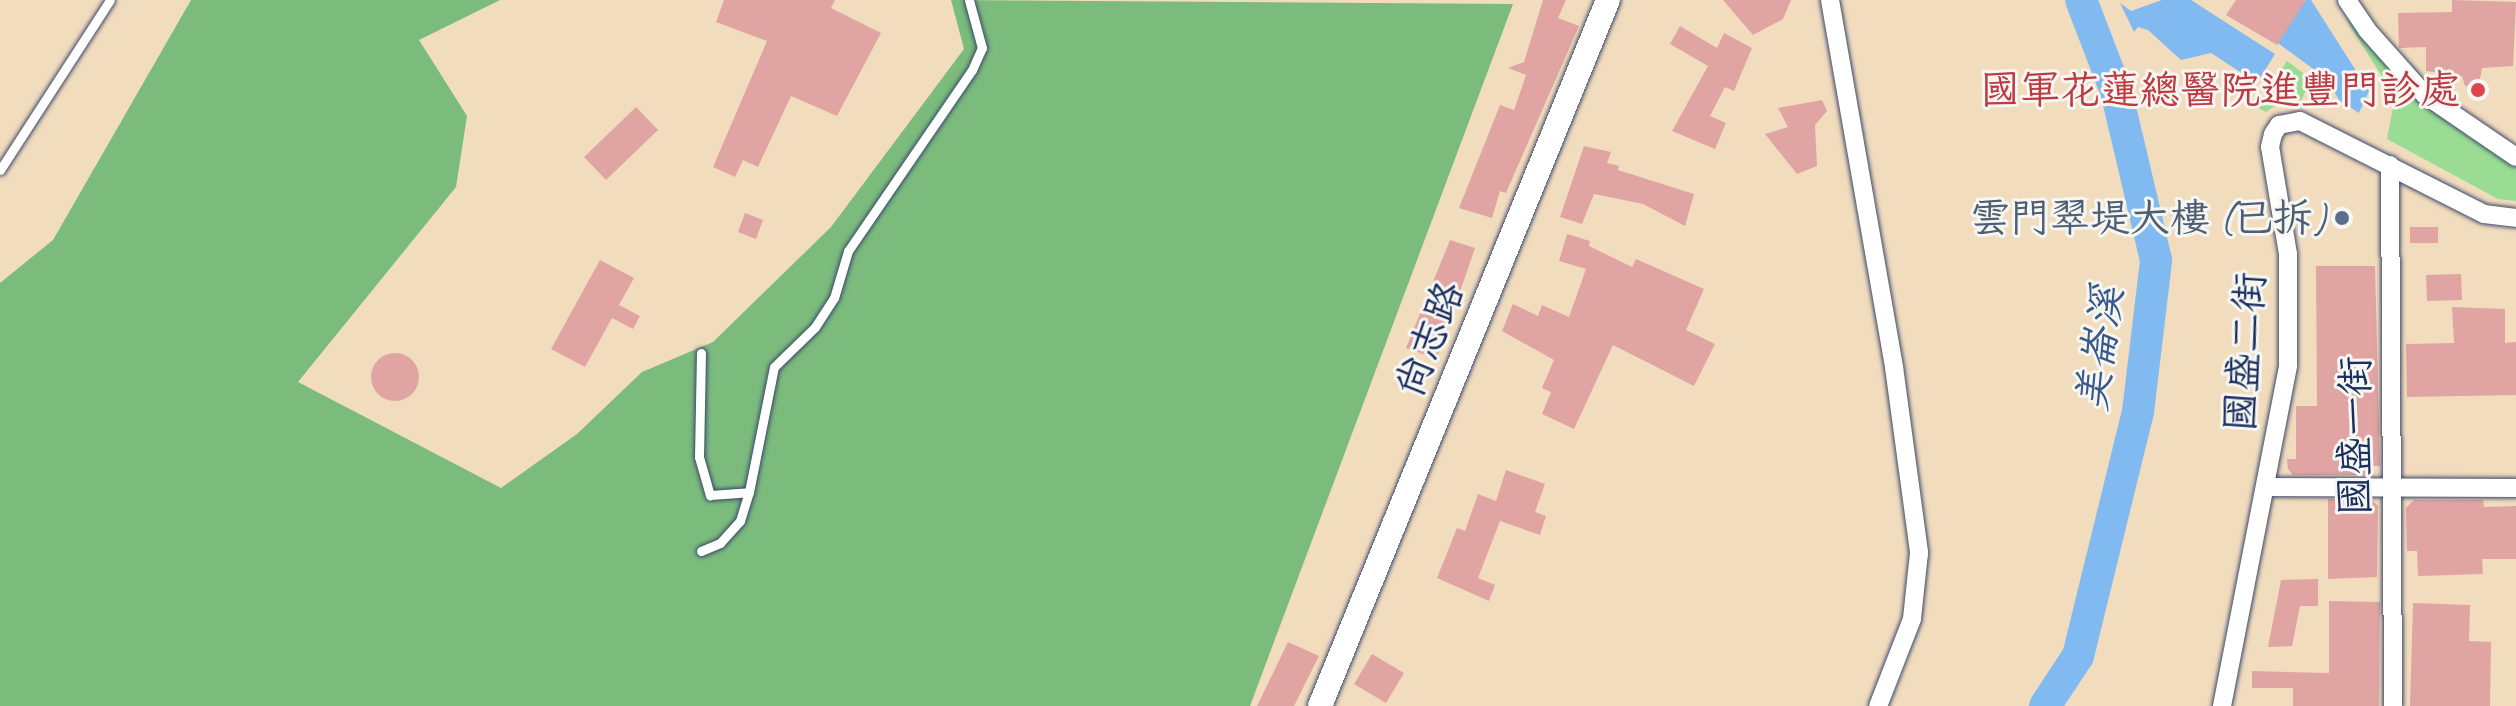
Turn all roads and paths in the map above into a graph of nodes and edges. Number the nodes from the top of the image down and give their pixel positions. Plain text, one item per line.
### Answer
1 (110, 0) edge
2 (969, 0) edge
3 (1608, 0) edge
4 (1830, 0) edge
5 (2347, 0) edge
6 (2516, 157) edge
7 (2390, 165) junction
8 (0, 170) edge
9 (2516, 218) edge
10 (701, 353) dead end
11 (2268, 487) junction
12 (2391, 487) junction
13 (2516, 488) edge
14 (749, 492) junction
15 (701, 551) dead end
16 (2222, 705) edge
17 (1320, 706) edge
18 (1878, 706) edge
19 (2393, 706) edge

1 - 8 lane
2 - 14 lane
3 - 17 street, 尚志路
4 - 18 street
5 - 6 street
7 - 9 street
7 - 11 street, 國盛二街
7 - 12 street, 國盛一街
10 - 14 lane
11 - 12 street
11 - 16 street, 國盛二街
12 - 13 street
12 - 19 street, 國盛一街
14 - 15 lane

